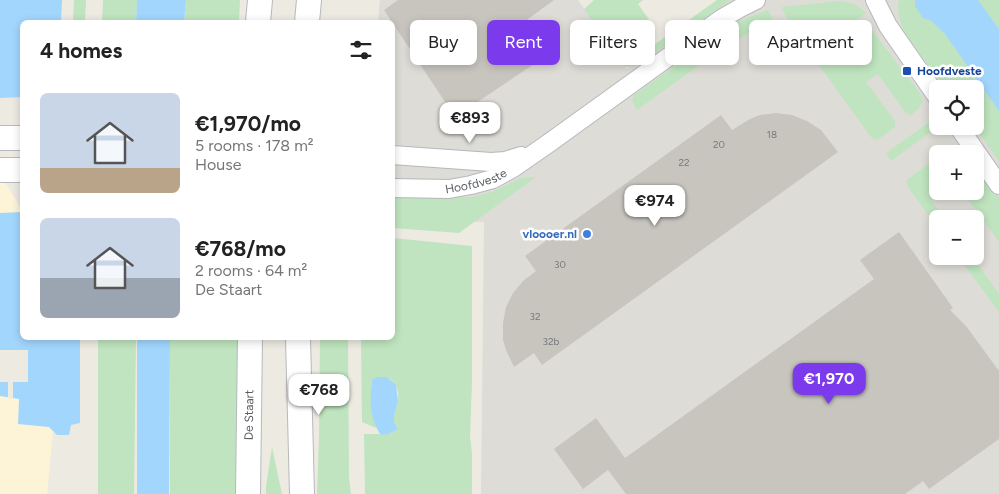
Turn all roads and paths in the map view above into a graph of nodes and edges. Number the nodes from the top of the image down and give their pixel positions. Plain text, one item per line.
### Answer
1 (260, 0) edge
2 (310, 0) edge
3 (756, 0) edge
4 (875, 0) edge
5 (258, 20) edge
6 (308, 20) edge
7 (929, 85) edge
8 (964, 135) edge
9 (0, 138) edge
10 (20, 138) edge
11 (549, 143) junction
12 (395, 155) edge
13 (0, 170) edge
14 (20, 170) edge
15 (999, 185) edge
16 (395, 188) edge
17 (250, 340) edge
18 (298, 340) edge
19 (248, 494) edge
20 (302, 494) edge

1 - 5 main road
2 - 6 main road
3 - 11 street, Hoofdveste
4 - 7 street
8 - 15 street
9 - 10 main road
11 - 12 street, Hoofdveste
11 - 16 street, Hoofdveste
13 - 14 main road
17 - 19 main road, De Staart
18 - 20 main road

